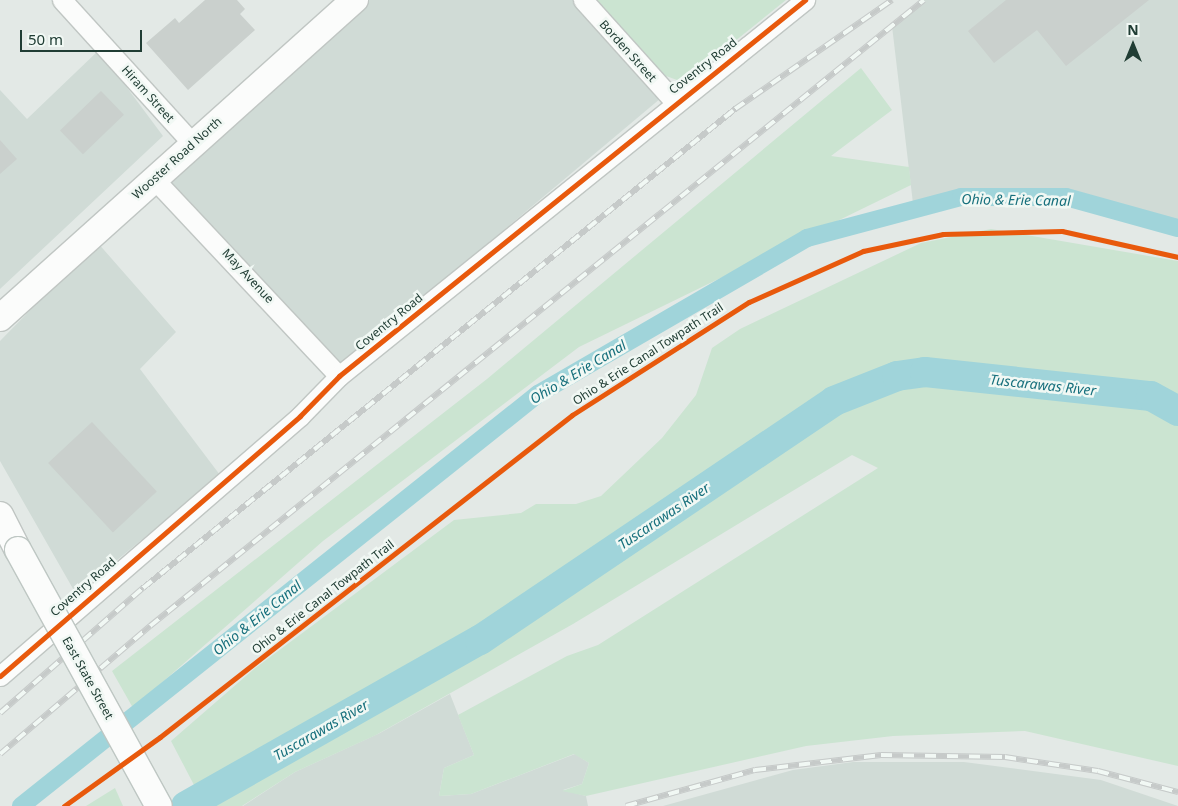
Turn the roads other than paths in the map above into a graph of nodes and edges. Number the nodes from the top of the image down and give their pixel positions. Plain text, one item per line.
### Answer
1 (62, 0) edge
2 (356, 0) edge
3 (583, 0) edge
4 (804, 0) edge
5 (674, 101) junction
6 (194, 144) junction
7 (154, 179) junction
8 (0, 318) edge
9 (339, 376) junction
10 (0, 515) edge
11 (0, 676) edge
12 (159, 806) edge

1 - 6 street, Hiram Street
2 - 6 main road, Wooster Road North
3 - 5 street, Borden Street
4 - 5 street, Coventry Road
5 - 9 street, Coventry Road
6 - 7 main road, Wooster Road North
7 - 8 main road, Wooster Road North
7 - 9 street, May Avenue
9 - 11 street, Coventry Road
10 - 12 main road, East State Street, bridge

